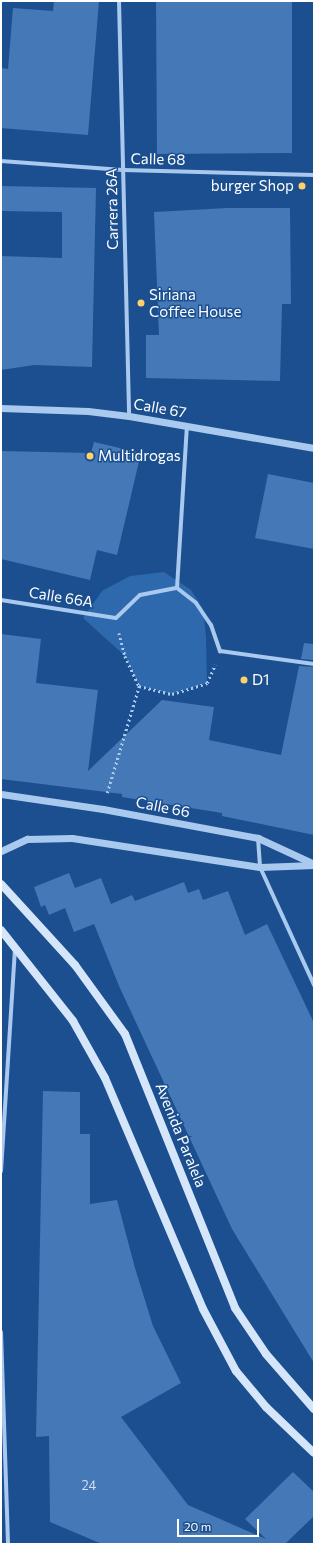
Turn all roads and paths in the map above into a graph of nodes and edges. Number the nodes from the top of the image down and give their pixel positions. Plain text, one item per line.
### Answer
1 (119, 1) edge
2 (1, 161) edge
3 (123, 170) junction
4 (314, 175) edge
5 (1, 408) edge
6 (129, 416) junction
7 (187, 426) junction
8 (314, 448) edge
9 (177, 588) junction
10 (1, 600) edge
11 (116, 618) junction
12 (220, 651) junction
13 (314, 664) edge
14 (139, 686) junction
15 (1, 794) edge
16 (103, 809) junction
17 (258, 838) junction
18 (1, 851) edge
19 (314, 864) edge
20 (260, 867) junction
21 (1, 884) edge
22 (1, 930) edge
23 (15, 947) junction
24 (314, 985) edge
25 (1, 1171) edge
26 (1, 1332) edge
27 (314, 1409) edge
28 (314, 1453) edge
29 (8, 1544) edge

1 - 3 street, Carrera 26A
2 - 3 street, Calle 68
3 - 4 street, Calle 68
3 - 6 street, Carrera 26A
5 - 6 street, Calle 67
6 - 7 street, Calle 67
7 - 8 street, Calle 67
7 - 9 street
9 - 11 street
9 - 12 street
10 - 11 street, Calle 66A
11 - 14 path
12 - 13 street
12 - 14 path
14 - 16 path
15 - 16 street, Calle 66
16 - 17 street, Calle 66
17 - 19 street, Calle 66
17 - 20 street
18 - 20 street, Calle 66
19 - 20 street, Calle 66
20 - 24 street
21 - 27 main road, Avenida Paralela
22 - 23 main road
23 - 25 street
23 - 28 main road
26 - 29 street

